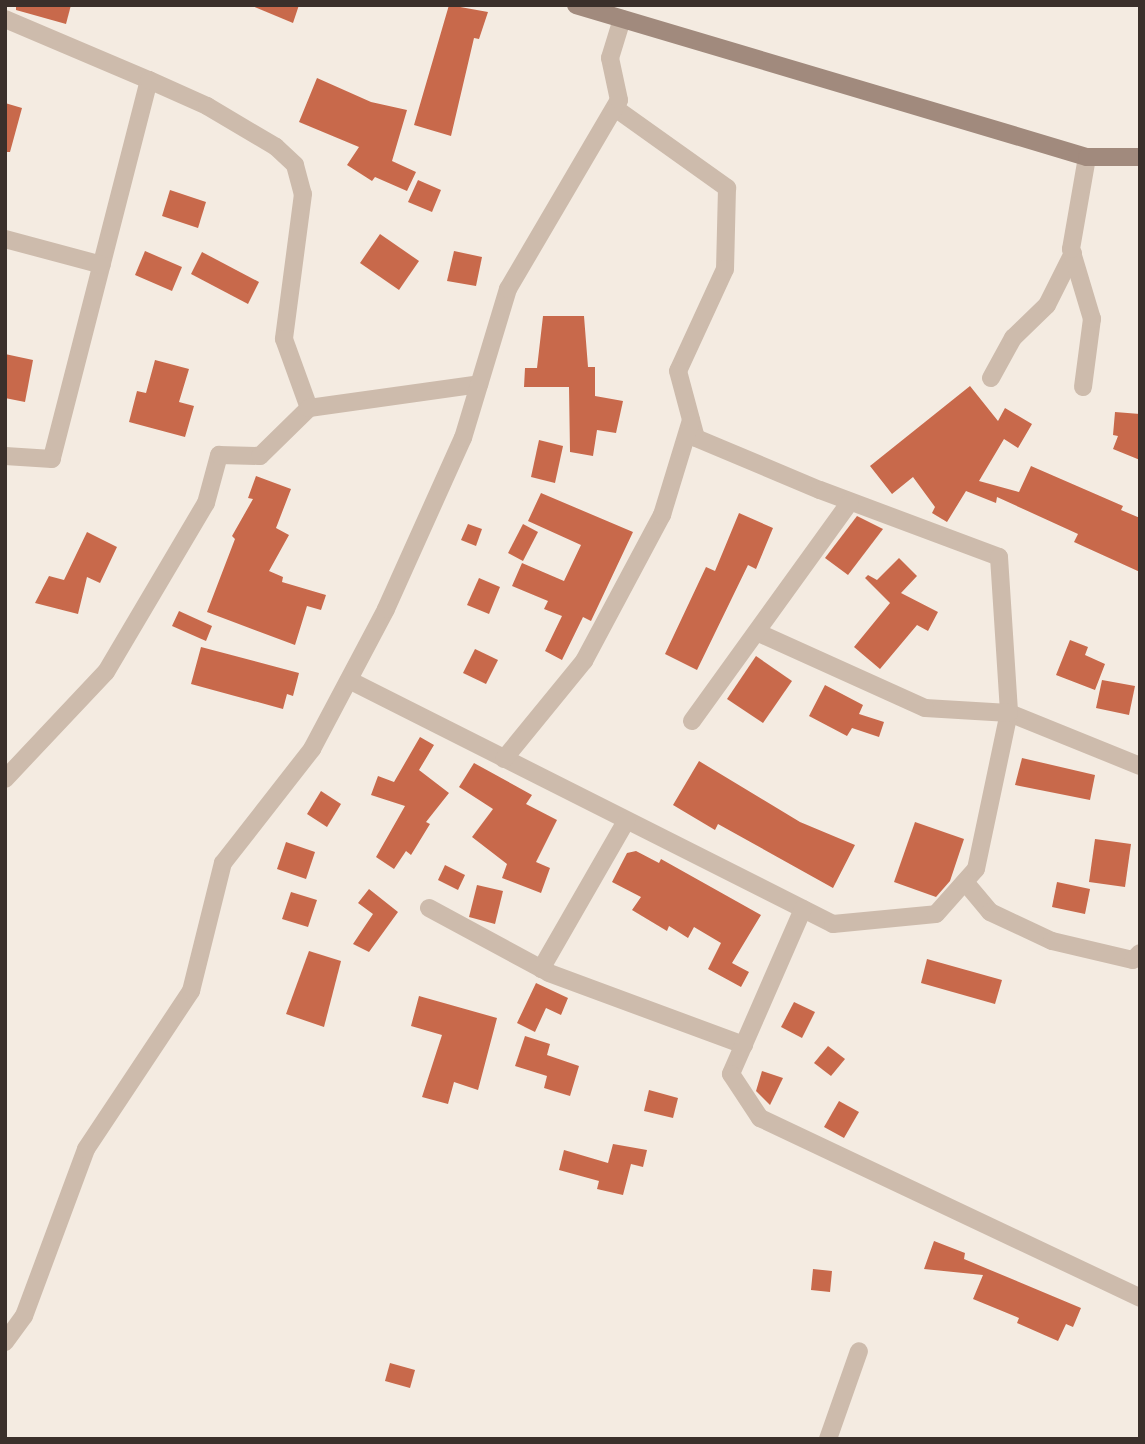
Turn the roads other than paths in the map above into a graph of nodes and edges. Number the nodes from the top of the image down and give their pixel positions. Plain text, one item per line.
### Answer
1 (576, 5) edge
2 (5, 19) edge
3 (622, 19) junction
4 (149, 80) junction
5 (615, 107) junction
6 (1087, 157) junction
7 (1140, 157) edge
8 (5, 239) edge
9 (1073, 253) junction
10 (102, 265) junction
11 (992, 378) dead end
12 (479, 384) junction
13 (1083, 387) dead end
14 (309, 408) junction
15 (691, 421) junction
16 (5, 456) edge
17 (850, 502) junction
18 (757, 632) junction
19 (349, 680) junction
20 (1009, 713) junction
21 (692, 721) dead end
22 (505, 760) junction
23 (1140, 766) edge
24 (5, 779) edge
25 (625, 821) junction
26 (965, 881) junction
27 (429, 908) dead end
28 (803, 909) junction
29 (1140, 953) edge
30 (541, 969) junction
31 (744, 1045) junction
32 (1140, 1298) edge
33 (5, 1342) edge
34 (859, 1351) dead end
35 (828, 1439) edge

1 - 3 street
2 - 4 street
3 - 5 street
3 - 6 street
4 - 10 street
4 - 14 street
5 - 12 street
5 - 15 street
6 - 7 street
6 - 9 street
8 - 10 street
9 - 11 street
9 - 13 street
10 - 16 street
12 - 14 street
12 - 19 street
14 - 24 street
15 - 17 street
15 - 22 street
17 - 18 street
17 - 20 street
18 - 20 street
18 - 21 street
19 - 22 street
19 - 33 street
20 - 23 street
20 - 26 street
22 - 25 street
25 - 28 street
25 - 30 street
26 - 28 street
26 - 29 street
27 - 30 street
28 - 31 street
30 - 31 street
31 - 32 street
34 - 35 street

